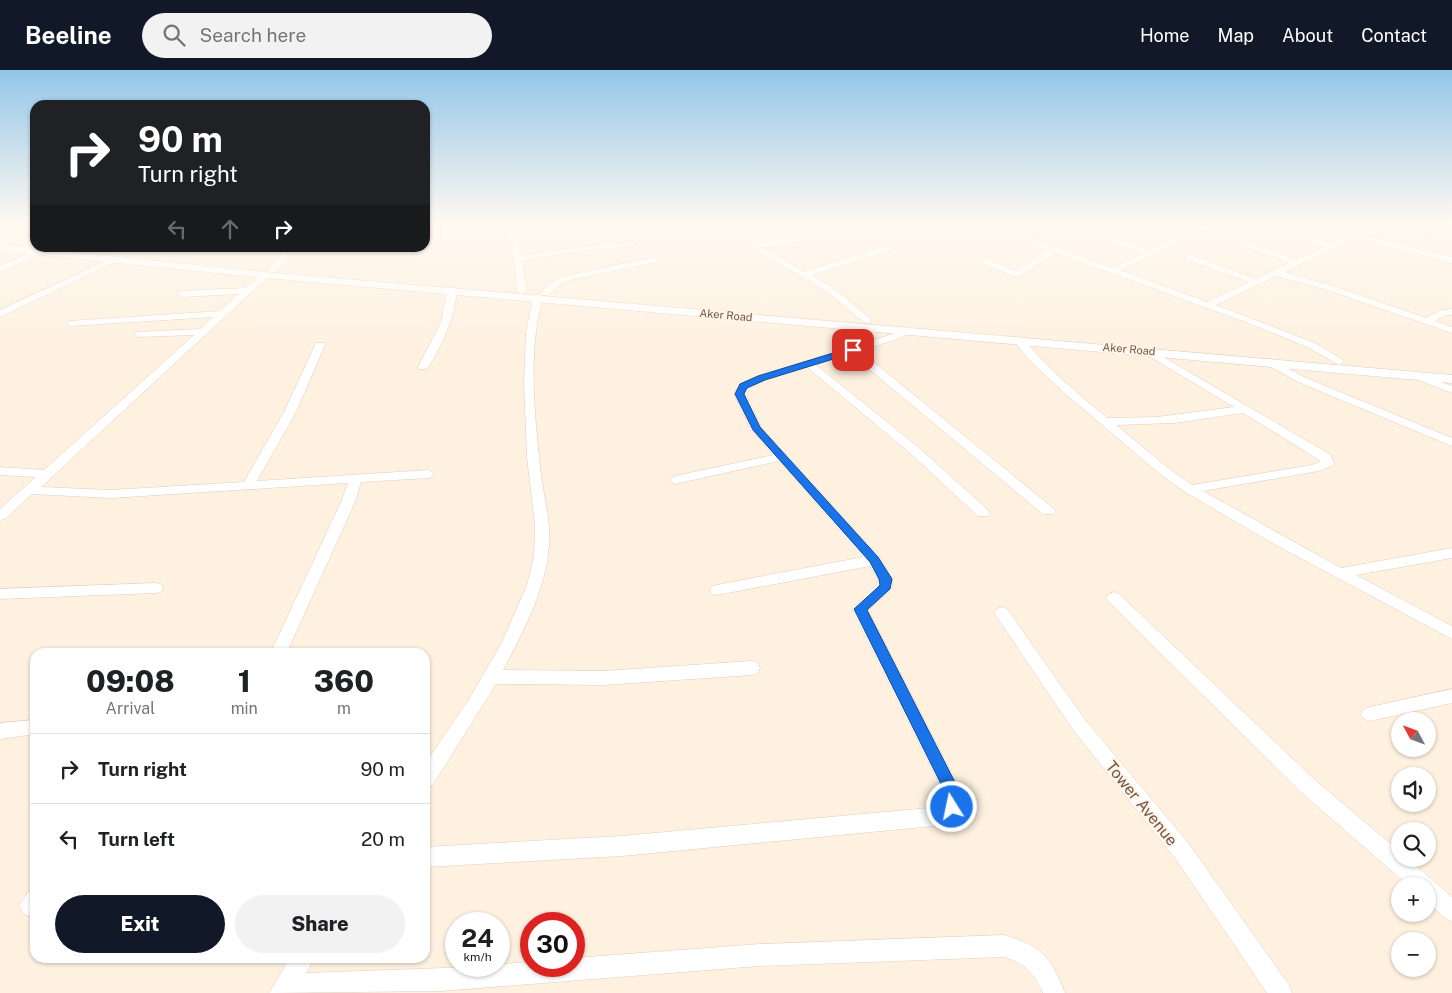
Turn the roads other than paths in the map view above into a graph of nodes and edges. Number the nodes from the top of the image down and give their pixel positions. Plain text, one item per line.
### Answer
1 (104, 265) edge
2 (180, 265) edge
3 (207, 265) edge
4 (275, 265) edge
5 (519, 265) edge
6 (630, 265) edge
7 (787, 265) edge
8 (835, 265) edge
9 (994, 265) edge
10 (1031, 265) edge
11 (1096, 265) edge
12 (1125, 265) edge
13 (1210, 265) edge
14 (1291, 265) edge
15 (1112, 271) junction
16 (268, 272) junction
17 (1276, 272) junction
18 (804, 275) junction
19 (1256, 282) junction
20 (452, 290) junction
21 (248, 291) junction
22 (522, 291) junction
23 (182, 294) dead end
24 (542, 295) junction
25 (600, 301) junction
26 (1208, 306) junction
27 (1452, 312) edge
28 (0, 314) edge
29 (222, 314) junction
30 (868, 321) junction
31 (1427, 321) junction
32 (71, 323) dead end
33 (909, 330) junction
34 (1452, 330) edge
35 (203, 332) junction
36 (139, 334) dead end
37 (1019, 340) junction
38 (1080, 343) junction
39 (320, 346) dead end
40 (853, 350) junction
41 (1148, 351) junction
42 (1270, 362) junction
43 (1339, 362) junction
44 (808, 363) junction
45 (423, 367) dead end
46 (1452, 372) edge
47 (1417, 376) junction
48 (1452, 379) edge
49 (1452, 390) edge
50 (1244, 409) junction
51 (1105, 421) junction
52 (1452, 442) edge
53 (781, 458) junction
54 (0, 471) edge
55 (46, 474) junction
56 (429, 474) dead end
57 (355, 479) junction
58 (675, 480) dead end
59 (248, 486) junction
60 (1190, 489) junction
61 (28, 490) junction
62 (1048, 511) dead end
63 (983, 514) dead end
64 (0, 516) edge
65 (1452, 553) edge
66 (874, 560) junction
67 (1340, 573) junction
68 (156, 588) dead end
69 (717, 590) dead end
70 (0, 594) edge
71 (1114, 598) dead end
72 (1002, 613) dead end
73 (1452, 633) edge
74 (281, 648) edge
75 (752, 668) dead end
76 (491, 677) junction
77 (1452, 696) edge
78 (1370, 714) dead end
79 (30, 728) edge
80 (0, 731) edge
81 (430, 772) edge
82 (430, 857) edge
83 (1414, 877) edge
84 (1436, 897) edge
85 (1452, 912) edge
86 (300, 963) edge
87 (282, 989) edge
88 (1054, 993) edge
89 (1280, 993) edge

1 - 28 street
2 - 16 street, Aker Road
3 - 16 street, Aker Road
4 - 16 street
5 - 22 street
6 - 24 street
7 - 18 street
8 - 18 street
9 - 10 street
11 - 15 street
12 - 15 street
13 - 19 street
14 - 17 street
15 - 26 street
16 - 20 street, Aker Road
16 - 21 street
16 - 22 street, Aker Road
17 - 19 street
17 - 31 street
18 - 30 street
19 - 26 street
20 - 24 street, Aker Road
20 - 45 street
21 - 23 street
21 - 29 street
22 - 24 street, Aker Road
24 - 25 street, Aker Road
24 - 76 street
25 - 30 street, Aker Road
25 - 33 street, Aker Road
26 - 43 street
27 - 31 street
29 - 32 street
29 - 35 street
30 - 38 street, Aker Road
31 - 34 street
33 - 37 street, Aker Road
33 - 40 street
35 - 36 street
35 - 55 street
37 - 38 street, Aker Road
37 - 51 street
38 - 41 street, Aker Road
38 - 43 street, Aker Road
39 - 59 street
40 - 44 street
40 - 62 street
41 - 42 street, Aker Road
41 - 50 street
42 - 47 street, Aker Road
42 - 52 street
43 - 46 street, Aker Road
44 - 53 street
44 - 63 street
47 - 48 street, Aker Road
47 - 49 street
50 - 51 street
50 - 60 street
51 - 60 street
53 - 58 street
53 - 66 street
54 - 55 street
55 - 61 street
56 - 57 street
57 - 59 street
57 - 74 street
59 - 61 street
60 - 67 street
61 - 64 street
65 - 67 street
66 - 69 street
66 - 82 street
67 - 73 street
68 - 70 street
71 - 83 street
72 - 89 street, Tower Avenue
75 - 76 street
76 - 81 street
77 - 78 street
79 - 80 street
84 - 85 street
86 - 87 street
87 - 88 street

